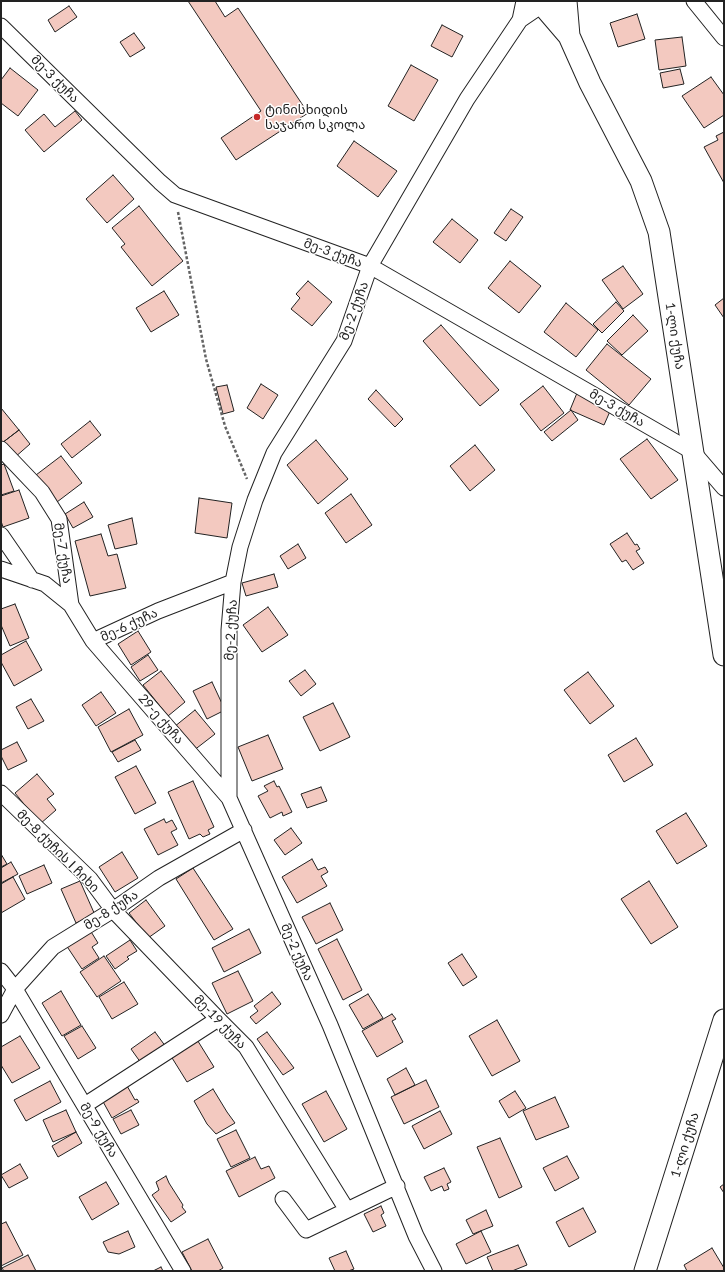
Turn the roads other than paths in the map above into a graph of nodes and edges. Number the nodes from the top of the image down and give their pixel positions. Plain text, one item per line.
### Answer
1 (566, 1) edge
2 (694, 1) edge
3 (539, 2) edge
4 (1, 26) edge
5 (569, 36) junction
6 (724, 38) edge
7 (370, 266) junction
8 (2, 452) edge
9 (693, 452) junction
10 (724, 488) edge
11 (1, 535) edge
12 (1, 569) edge
13 (32, 580) junction
14 (233, 582) junction
15 (71, 605) junction
16 (93, 641) junction
17 (724, 655) edge
18 (1, 794) edge
19 (229, 798) junction
20 (244, 830) junction
21 (113, 910) junction
22 (1, 971) edge
23 (15, 989) junction
24 (1, 1015) edge
25 (218, 1019) junction
26 (724, 1020) edge
27 (85, 1105) junction
28 (397, 1186) junction
29 (283, 1199) dead end
30 (347, 1210) junction
31 (183, 1271) edge
32 (434, 1271) edge
33 (645, 1271) edge

1 - 5 main road, 1-ლი ქუჩა
2 - 6 street
3 - 5 main road, 1-ლი ქუჩა
3 - 7 street, მე-2 ქუჩა
4 - 7 street, მე-3 ქუჩა
5 - 9 main road, 1-ლი ქუჩა
7 - 9 street, მე-3 ქუჩა
7 - 14 street, მე-2 ქუჩა
8 - 15 street, მე-7 ქუჩა
9 - 10 street, მე-3 ქუჩა
9 - 17 main road, 1-ლი ქუჩა
11 - 13 street
12 - 13 street, მე-6 ქუჩა
13 - 15 street, მე-6 ქუჩა
14 - 16 street, მე-6 ქუჩა
14 - 19 street, მე-2 ქუჩა
15 - 16 street, მე-6 ქუჩა
16 - 19 street, 29-ე ქუჩა
18 - 21 street, მე-8 ქუჩის I ჩიხი
19 - 20 street, მე-2 ქუჩა
20 - 21 street, მე-8 ქუჩა
20 - 28 street, მე-2 ქუჩა
21 - 23 street, მე-8 ქუჩა
21 - 25 street, მე-19 ქუჩა
22 - 23 street, მე-9 ქუჩა
23 - 24 street, მე-8 ქუჩა
23 - 27 street, მე-9 ქუჩა
25 - 27 street
25 - 30 street, მე-19 ქუჩა
26 - 33 main road, 1-ლი ქუჩა
27 - 31 street, მე-9 ქუჩა
28 - 30 street
28 - 32 street, მე-2 ქუჩა
29 - 30 street

